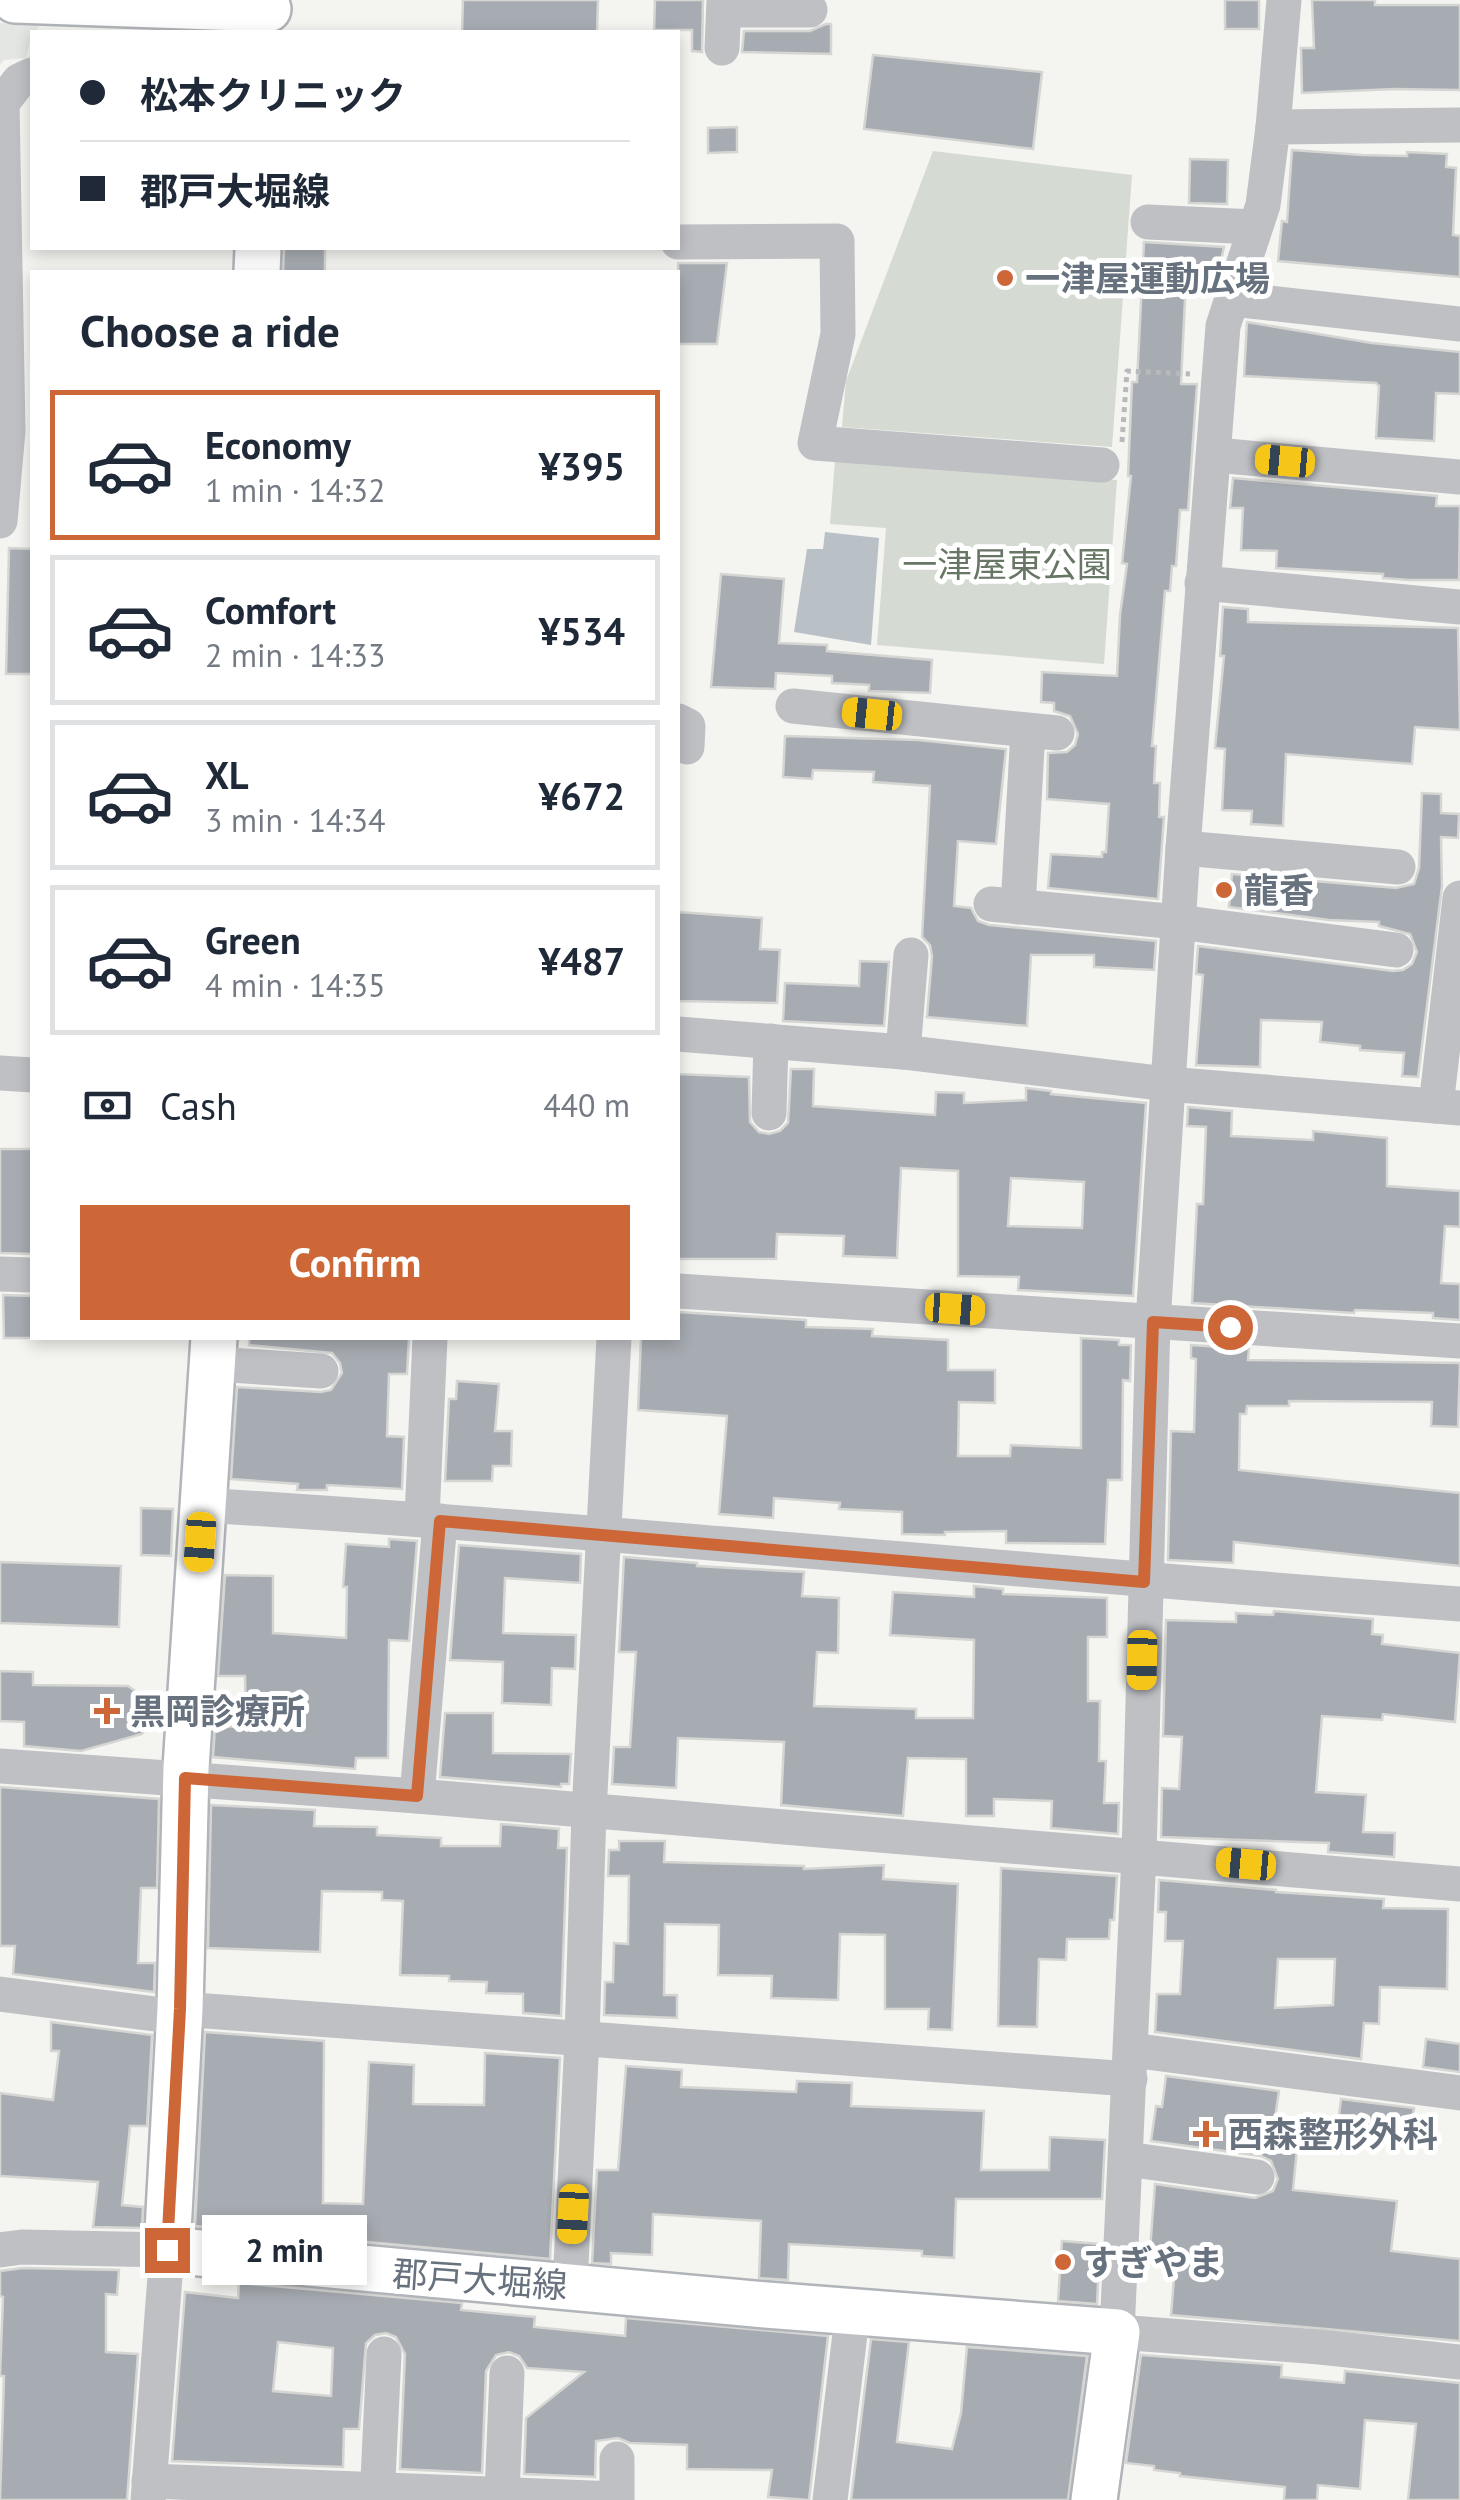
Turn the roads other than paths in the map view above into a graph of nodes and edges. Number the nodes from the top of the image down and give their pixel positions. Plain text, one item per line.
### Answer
1 (1284, 0) edge
2 (724, 5) edge
3 (44, 8) edge
4 (810, 10) dead end
5 (268, 14) edge
6 (722, 48) dead end
7 (30, 77) edge
8 (1460, 125) edge
9 (1273, 126) junction
10 (1148, 222) dead end
11 (1255, 227) junction
12 (680, 242) edge
13 (1232, 298) junction
14 (1460, 324) edge
15 (1215, 455) junction
16 (1102, 465) road end
17 (1460, 477) edge
18 (0, 521) edge
19 (1202, 583) junction
20 (1460, 608) edge
21 (793, 706) dead end
22 (1183, 848) junction
23 (1398, 868) dead end
24 (1460, 898) edge
25 (1178, 922) junction
26 (1396, 950) dead end
27 (911, 955) dead end
28 (680, 1034) edge
29 (771, 1042) junction
30 (904, 1052) junction
31 (0, 1073) edge
32 (30, 1075) edge
33 (1167, 1084) junction
34 (1448, 1107) edge
35 (769, 1113) dead end
36 (0, 1274) edge
37 (30, 1274) edge
38 (680, 1291) edge
39 (1153, 1322) junction
40 (430, 1340) edge
41 (614, 1340) edge
42 (1460, 1341) edge
43 (214, 1351) edge
44 (321, 1372) dead end
45 (202, 1505) junction
46 (431, 1520) junction
47 (604, 1536) junction
48 (1144, 1582) junction
49 (1460, 1604) edge
50 (0, 1766) edge
51 (185, 1778) junction
52 (417, 1796) junction
53 (589, 1812) junction
54 (1139, 1855) junction
55 (1460, 1884) edge
56 (0, 1994) edge
57 (180, 2013) junction
58 (582, 2038) junction
59 (1130, 2064) junction
60 (1460, 2093) edge
61 (1126, 2159) junction
62 (1257, 2176) dead end
63 (0, 2250) edge
64 (167, 2250) junction
65 (570, 2285) junction
66 (853, 2309) junction
67 (1116, 2332) junction
68 (384, 2354) dead end
69 (1460, 2362) edge
70 (507, 2373) dead end
71 (617, 2459) dead end
72 (149, 2490) edge
73 (502, 2494) junction
74 (377, 2495) edge
75 (618, 2499) edge
76 (830, 2500) edge
77 (1094, 2500) edge

1 - 9 street
2 - 4 street
2 - 6 street
3 - 5 main road
7 - 18 street
8 - 9 street
9 - 11 street
10 - 11 street
11 - 13 street
12 - 16 street
13 - 14 street
13 - 15 street
15 - 17 street
15 - 19 street
19 - 20 street
19 - 22 street
21 - 25 street
22 - 23 street
22 - 25 street
24 - 34 street
25 - 26 street
25 - 33 street
27 - 30 street
28 - 29 street
29 - 30 street
29 - 35 street
30 - 33 street
31 - 32 street
33 - 34 street
33 - 39 street
36 - 37 street
38 - 39 street
39 - 42 street
39 - 48 street
40 - 46 street
41 - 47 street
43 - 44 street
43 - 45 main road
45 - 46 street
45 - 51 main road
46 - 47 street
46 - 52 street
47 - 48 street
47 - 53 street
48 - 49 street
48 - 54 street
50 - 51 street
51 - 52 street
51 - 57 main road
52 - 53 street
53 - 54 street
53 - 58 street
54 - 55 street
54 - 59 street
56 - 57 street
57 - 58 street
57 - 64 main road
58 - 59 street
58 - 65 street
59 - 60 street
59 - 61 street
61 - 62 street
61 - 67 street
63 - 64 street
64 - 65 main road, 郡戸大堀線
64 - 72 street
65 - 66 main road, 郡戸大堀線
66 - 67 main road, 郡戸大堀線
66 - 76 street
67 - 69 street
67 - 77 main road
68 - 74 street
70 - 73 street
71 - 75 street
72 - 74 street
73 - 74 street
73 - 75 street

